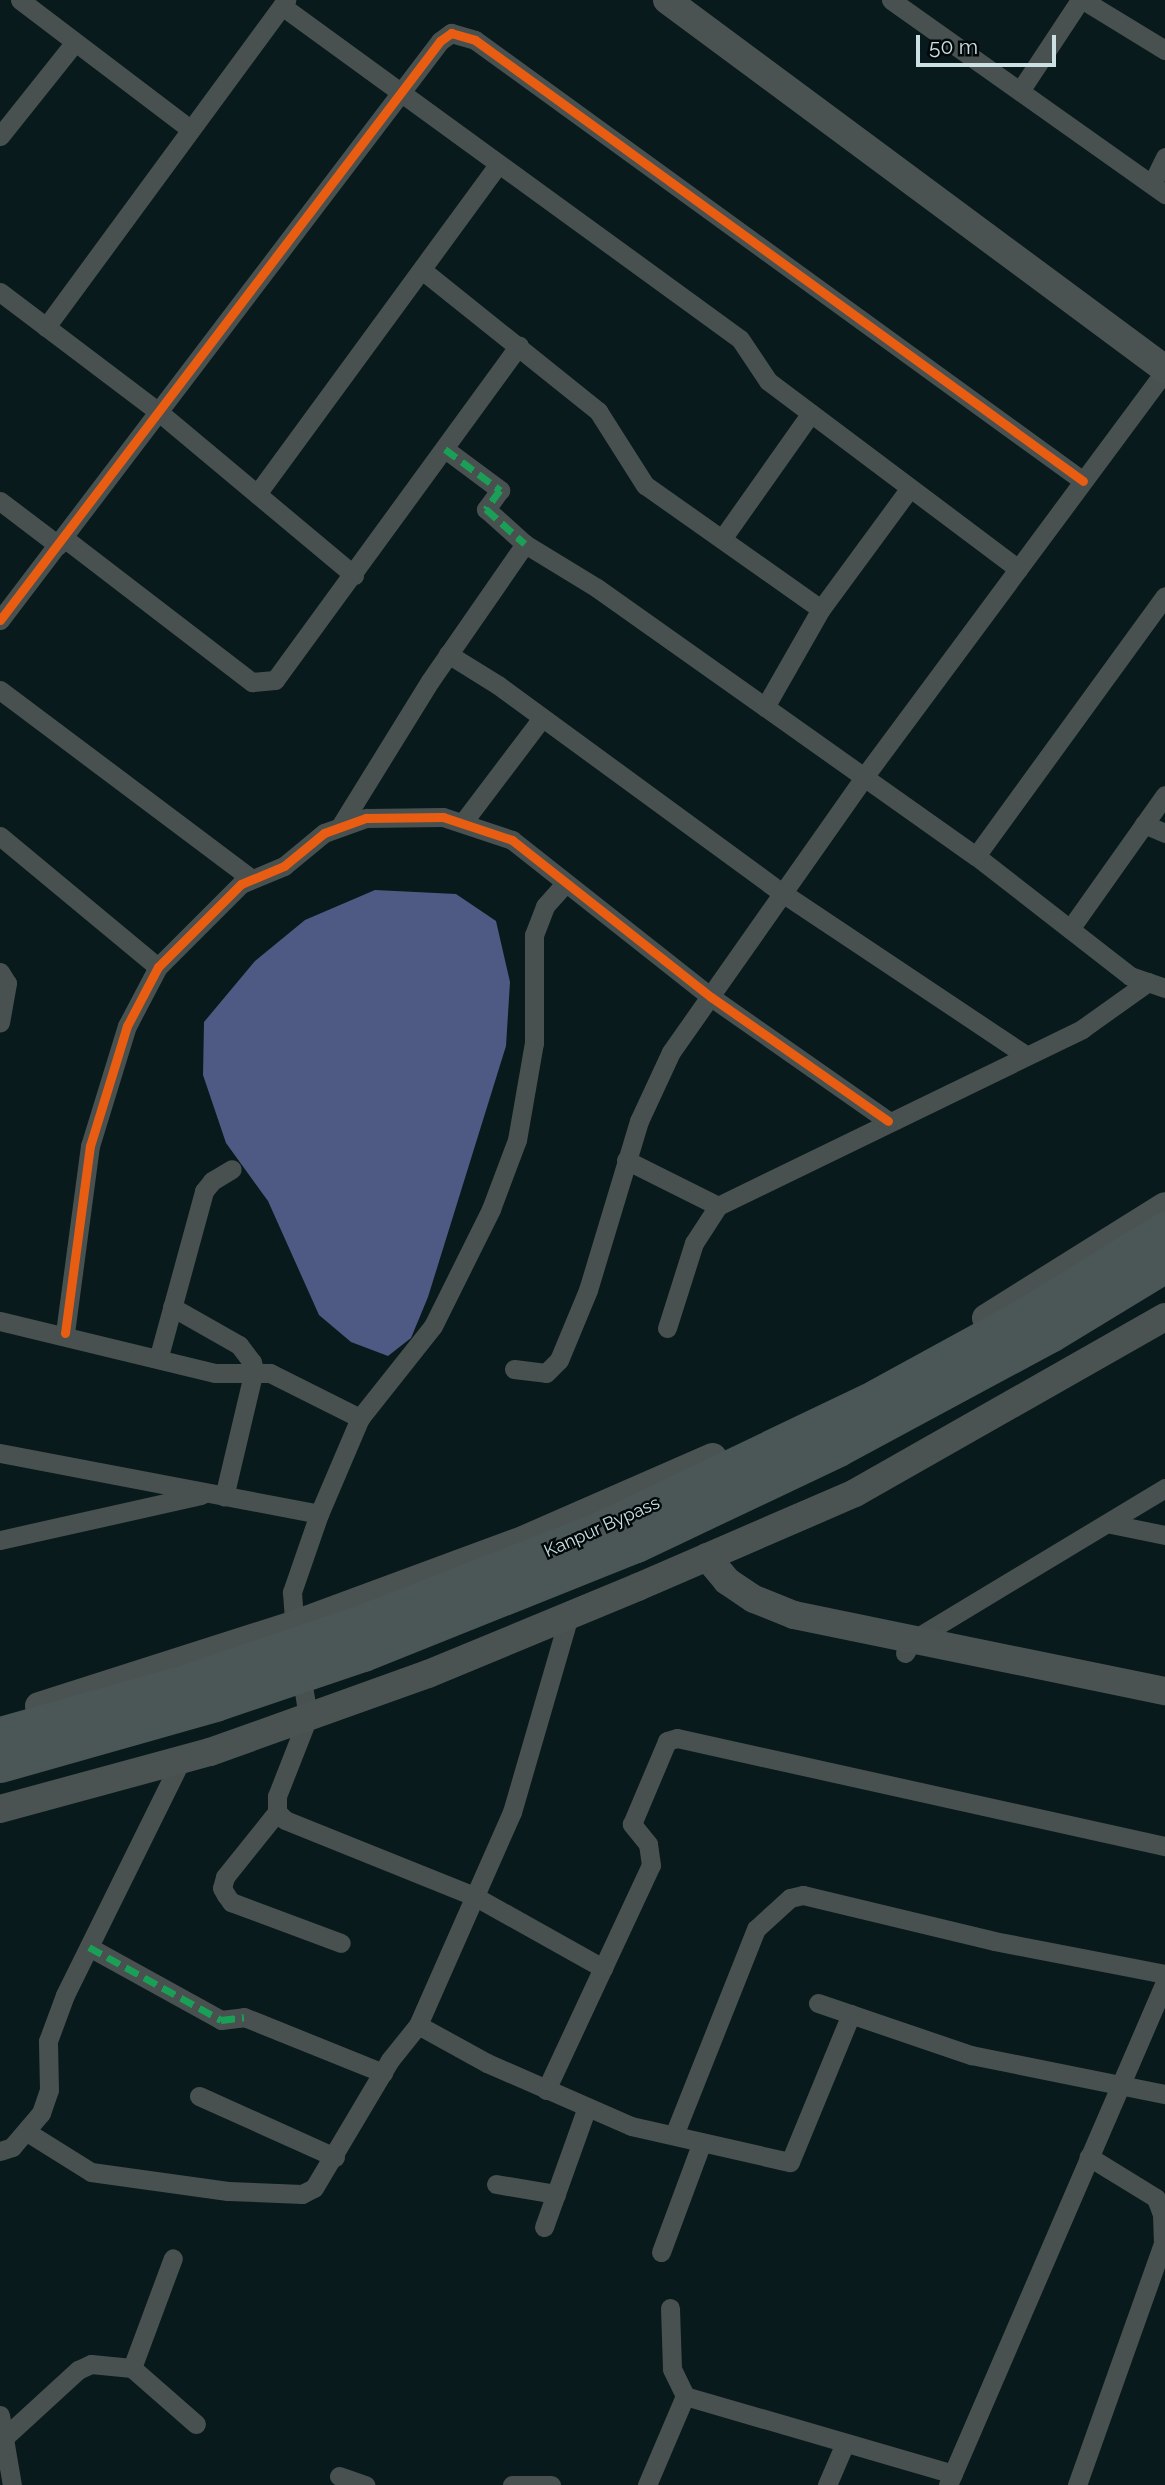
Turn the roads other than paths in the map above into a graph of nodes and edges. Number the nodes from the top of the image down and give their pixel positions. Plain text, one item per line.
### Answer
1 (20, 0) edge
2 (667, 0) edge
3 (891, 0) edge
4 (1082, 0) edge
5 (284, 3) edge
6 (75, 42) junction
7 (1165, 50) edge
8 (1020, 90) junction
9 (401, 93) junction
10 (190, 129) junction
11 (0, 136) edge
12 (1165, 157) edge
13 (498, 165) junction
14 (1158, 189) edge
15 (422, 270) junction
16 (0, 292) edge
17 (46, 327) junction
18 (519, 346) junction
19 (1165, 370) edge
20 (160, 413) junction
21 (811, 413) junction
22 (445, 449) junction
23 (1083, 481) junction
24 (910, 488) junction
25 (257, 494) junction
26 (0, 501) edge
27 (722, 539) junction
28 (61, 542) junction
29 (525, 544) junction
30 (1018, 569) junction
31 (354, 575) junction
32 (1165, 596) edge
33 (821, 609) junction
34 (0, 620) edge
35 (447, 654) junction
36 (0, 690) edge
37 (765, 707) junction
38 (542, 718) junction
39 (864, 777) junction
40 (1165, 795) edge
41 (464, 821) junction
42 (1144, 824) junction
43 (341, 825) junction
44 (1165, 834) edge
45 (0, 836) edge
46 (976, 856) junction
47 (250, 878) junction
48 (564, 885) junction
49 (781, 892) junction
50 (1070, 929) junction
51 (158, 967) junction
52 (0, 972) edge
53 (1157, 985) edge
54 (711, 997) junction
55 (0, 1022) edge
56 (1024, 1054) junction
57 (888, 1122) junction
58 (626, 1160) junction
59 (232, 1169) dead end
60 (718, 1206) junction
61 (1165, 1206) edge
62 (1165, 1230) edge
63 (1165, 1264) edge
64 (172, 1307) junction
65 (1165, 1317) edge
66 (0, 1321) edge
67 (667, 1328) dead end
68 (65, 1333) junction
69 (159, 1356) junction
70 (514, 1369) dead end
71 (254, 1370) junction
72 (360, 1418) junction
73 (0, 1453) edge
74 (1165, 1488) edge
75 (217, 1495) junction
76 (318, 1514) junction
77 (1111, 1524) junction
78 (1165, 1535) edge
79 (0, 1539) edge
80 (707, 1557) junction
81 (569, 1616) junction
82 (293, 1625) junction
83 (909, 1646) junction
84 (1165, 1691) edge
85 (1165, 1704) edge
86 (307, 1717) junction
87 (0, 1719) edge
88 (0, 1735) edge
89 (181, 1760) junction
90 (0, 1764) edge
91 (0, 1809) edge
92 (277, 1811) junction
93 (1165, 1846) edge
94 (474, 1896) junction
95 (341, 1943) dead end
96 (89, 1947) junction
97 (603, 1968) junction
98 (1165, 1974) edge
99 (1165, 1982) edge
100 (818, 2003) dead end
101 (851, 2014) junction
102 (418, 2025) junction
103 (383, 2073) junction
104 (1122, 2084) junction
105 (547, 2090) junction
106 (1165, 2094) edge
107 (199, 2096) dead end
108 (587, 2107) junction
109 (27, 2132) junction
110 (674, 2135) junction
111 (702, 2142) junction
112 (0, 2151) edge
113 (335, 2157) junction
114 (1089, 2157) junction
115 (496, 2183) dead end
116 (556, 2194) junction
117 (544, 2227) dead end
118 (661, 2252) dead end
119 (173, 2258) dead end
120 (670, 2308) dead end
121 (132, 2368) junction
122 (685, 2396) junction
123 (0, 2415) edge
124 (196, 2424) dead end
125 (6, 2436) junction
126 (845, 2443) junction
127 (338, 2476) dead end
128 (951, 2479) edge
129 (12, 2485) edge
130 (365, 2485) edge
131 (512, 2485) edge
132 (551, 2485) edge
133 (647, 2485) edge
134 (827, 2485) edge
135 (1077, 2485) edge

1 - 6 street
2 - 19 main road
3 - 8 street
4 - 7 street
4 - 8 street
5 - 9 street
5 - 10 street
6 - 10 street
6 - 11 street
8 - 14 street
9 - 13 street
9 - 20 street
9 - 23 street
10 - 17 street
12 - 14 street
13 - 15 street
13 - 21 street
15 - 18 street
15 - 25 street
16 - 17 street
17 - 20 street
18 - 22 street
18 - 27 street
19 - 23 street
20 - 25 street
20 - 28 street
21 - 24 street
21 - 27 street
22 - 29 street
22 - 31 street
23 - 30 street
24 - 30 street
24 - 33 street
25 - 31 street
26 - 28 street
27 - 33 street
28 - 31 street
28 - 34 street
29 - 35 street
29 - 37 street
30 - 39 street
32 - 46 street
33 - 37 street
35 - 38 street
35 - 43 street
36 - 47 street
37 - 39 street
38 - 41 street
38 - 49 street
39 - 46 street
39 - 49 street
40 - 42 street
41 - 43 street
41 - 48 street
42 - 44 street
42 - 50 street
43 - 47 street
45 - 51 street
46 - 50 street
47 - 51 street
48 - 54 street
48 - 72 street
49 - 54 street
49 - 56 street
50 - 53 street
51 - 68 street
52 - 55 street
53 - 56 street
54 - 57 street
54 - 58 street
56 - 57 street
57 - 60 street
58 - 60 street
58 - 70 street
59 - 64 street
60 - 67 street
61 - 82 main road
62 - 88 highway, Kanpur Bypass, bridge
63 - 90 highway, Kanpur Bypass, bridge
64 - 69 street
64 - 71 street
65 - 80 main road
66 - 68 street
68 - 69 street
69 - 71 street
71 - 72 street
71 - 75 street
72 - 76 street
73 - 75 street
74 - 77 street
75 - 76 street
75 - 79 street
76 - 82 street
77 - 78 street
77 - 83 street
80 - 81 main road
80 - 83 main road
81 - 86 main road
81 - 94 street
82 - 86 street
82 - 87 main road
83 - 84 main road
83 - 85 main road
86 - 89 main road
86 - 92 street
89 - 91 main road
89 - 96 street
92 - 94 street
92 - 95 street
93 - 97 street
94 - 97 street
94 - 102 street
96 - 103 street
96 - 109 street
97 - 105 street
98 - 110 street
99 - 104 street
100 - 101 street
101 - 104 street
101 - 111 street
102 - 103 street
102 - 105 street
103 - 113 street
104 - 106 street
104 - 114 street
105 - 108 street
107 - 113 street
108 - 110 street
108 - 116 street
109 - 112 street
109 - 113 street
110 - 111 street
111 - 118 street
114 - 128 street
114 - 135 street
115 - 116 street
116 - 117 street
119 - 121 street
120 - 122 street
121 - 124 street
121 - 125 street
122 - 126 street
122 - 133 street
123 - 125 street
125 - 129 street
126 - 128 street
126 - 134 street
127 - 130 street
131 - 132 street

